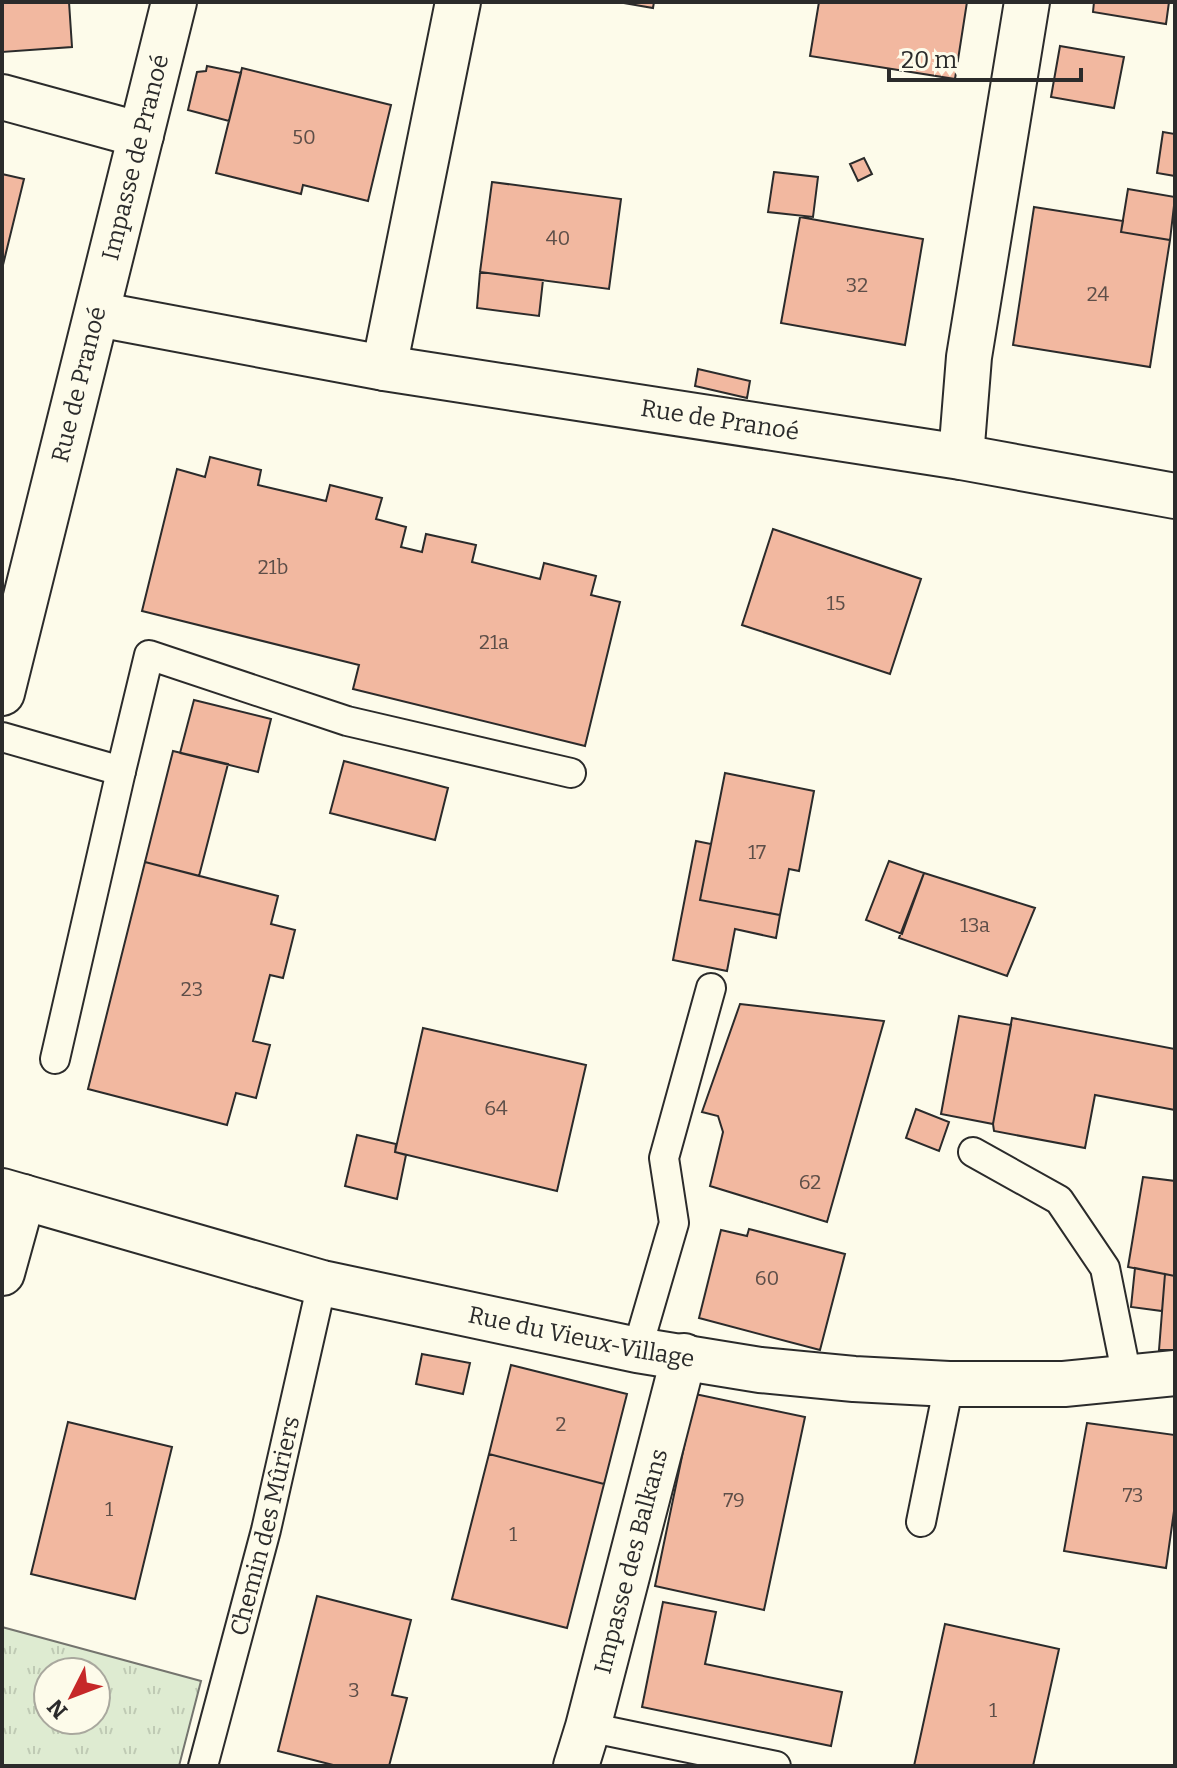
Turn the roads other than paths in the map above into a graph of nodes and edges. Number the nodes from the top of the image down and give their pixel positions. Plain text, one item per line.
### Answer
1 (174, 2) edge
2 (458, 2) edge
3 (1027, 2) edge
4 (2, 97) edge
5 (141, 135) junction
6 (97, 314) junction
7 (384, 368) junction
8 (961, 457) junction
9 (1175, 496) edge
10 (2, 693) edge
11 (2, 737) edge
12 (121, 771) junction
13 (571, 773) dead end
14 (711, 988) dead end
15 (55, 1059) dead end
16 (973, 1152) dead end
17 (12, 1194) edge
18 (2, 1273) edge
19 (322, 1283) junction
20 (637, 1350) junction
21 (684, 1356) junction
22 (1175, 1373) edge
23 (1127, 1377) junction
24 (949, 1384) junction
25 (921, 1522) dead end
26 (582, 1746) edge
27 (203, 1766) edge
28 (776, 1766) edge

1 - 5 street, Impasse de Pranoé
2 - 7 street
3 - 8 street
4 - 5 street
5 - 6 street, Impasse de Pranoé
6 - 7 street, Rue de Pranoé
6 - 10 street, Rue de Pranoé
7 - 8 street, Rue de Pranoé
8 - 9 street, Rue de Pranoé
11 - 12 lane
12 - 13 lane
12 - 15 lane
14 - 20 lane
16 - 23 lane
17 - 18 street
17 - 19 street, Rue du Vieux-Village
19 - 20 street, Rue du Vieux-Village
19 - 27 lane, Chemin des Mûriers
20 - 21 street, Rue du Vieux-Village
21 - 24 street, Rue du Vieux-Village
21 - 26 street, Impasse des Balkans
22 - 23 street, Rue du Vieux-Village
23 - 24 street, Rue du Vieux-Village
24 - 25 lane
26 - 28 lane

